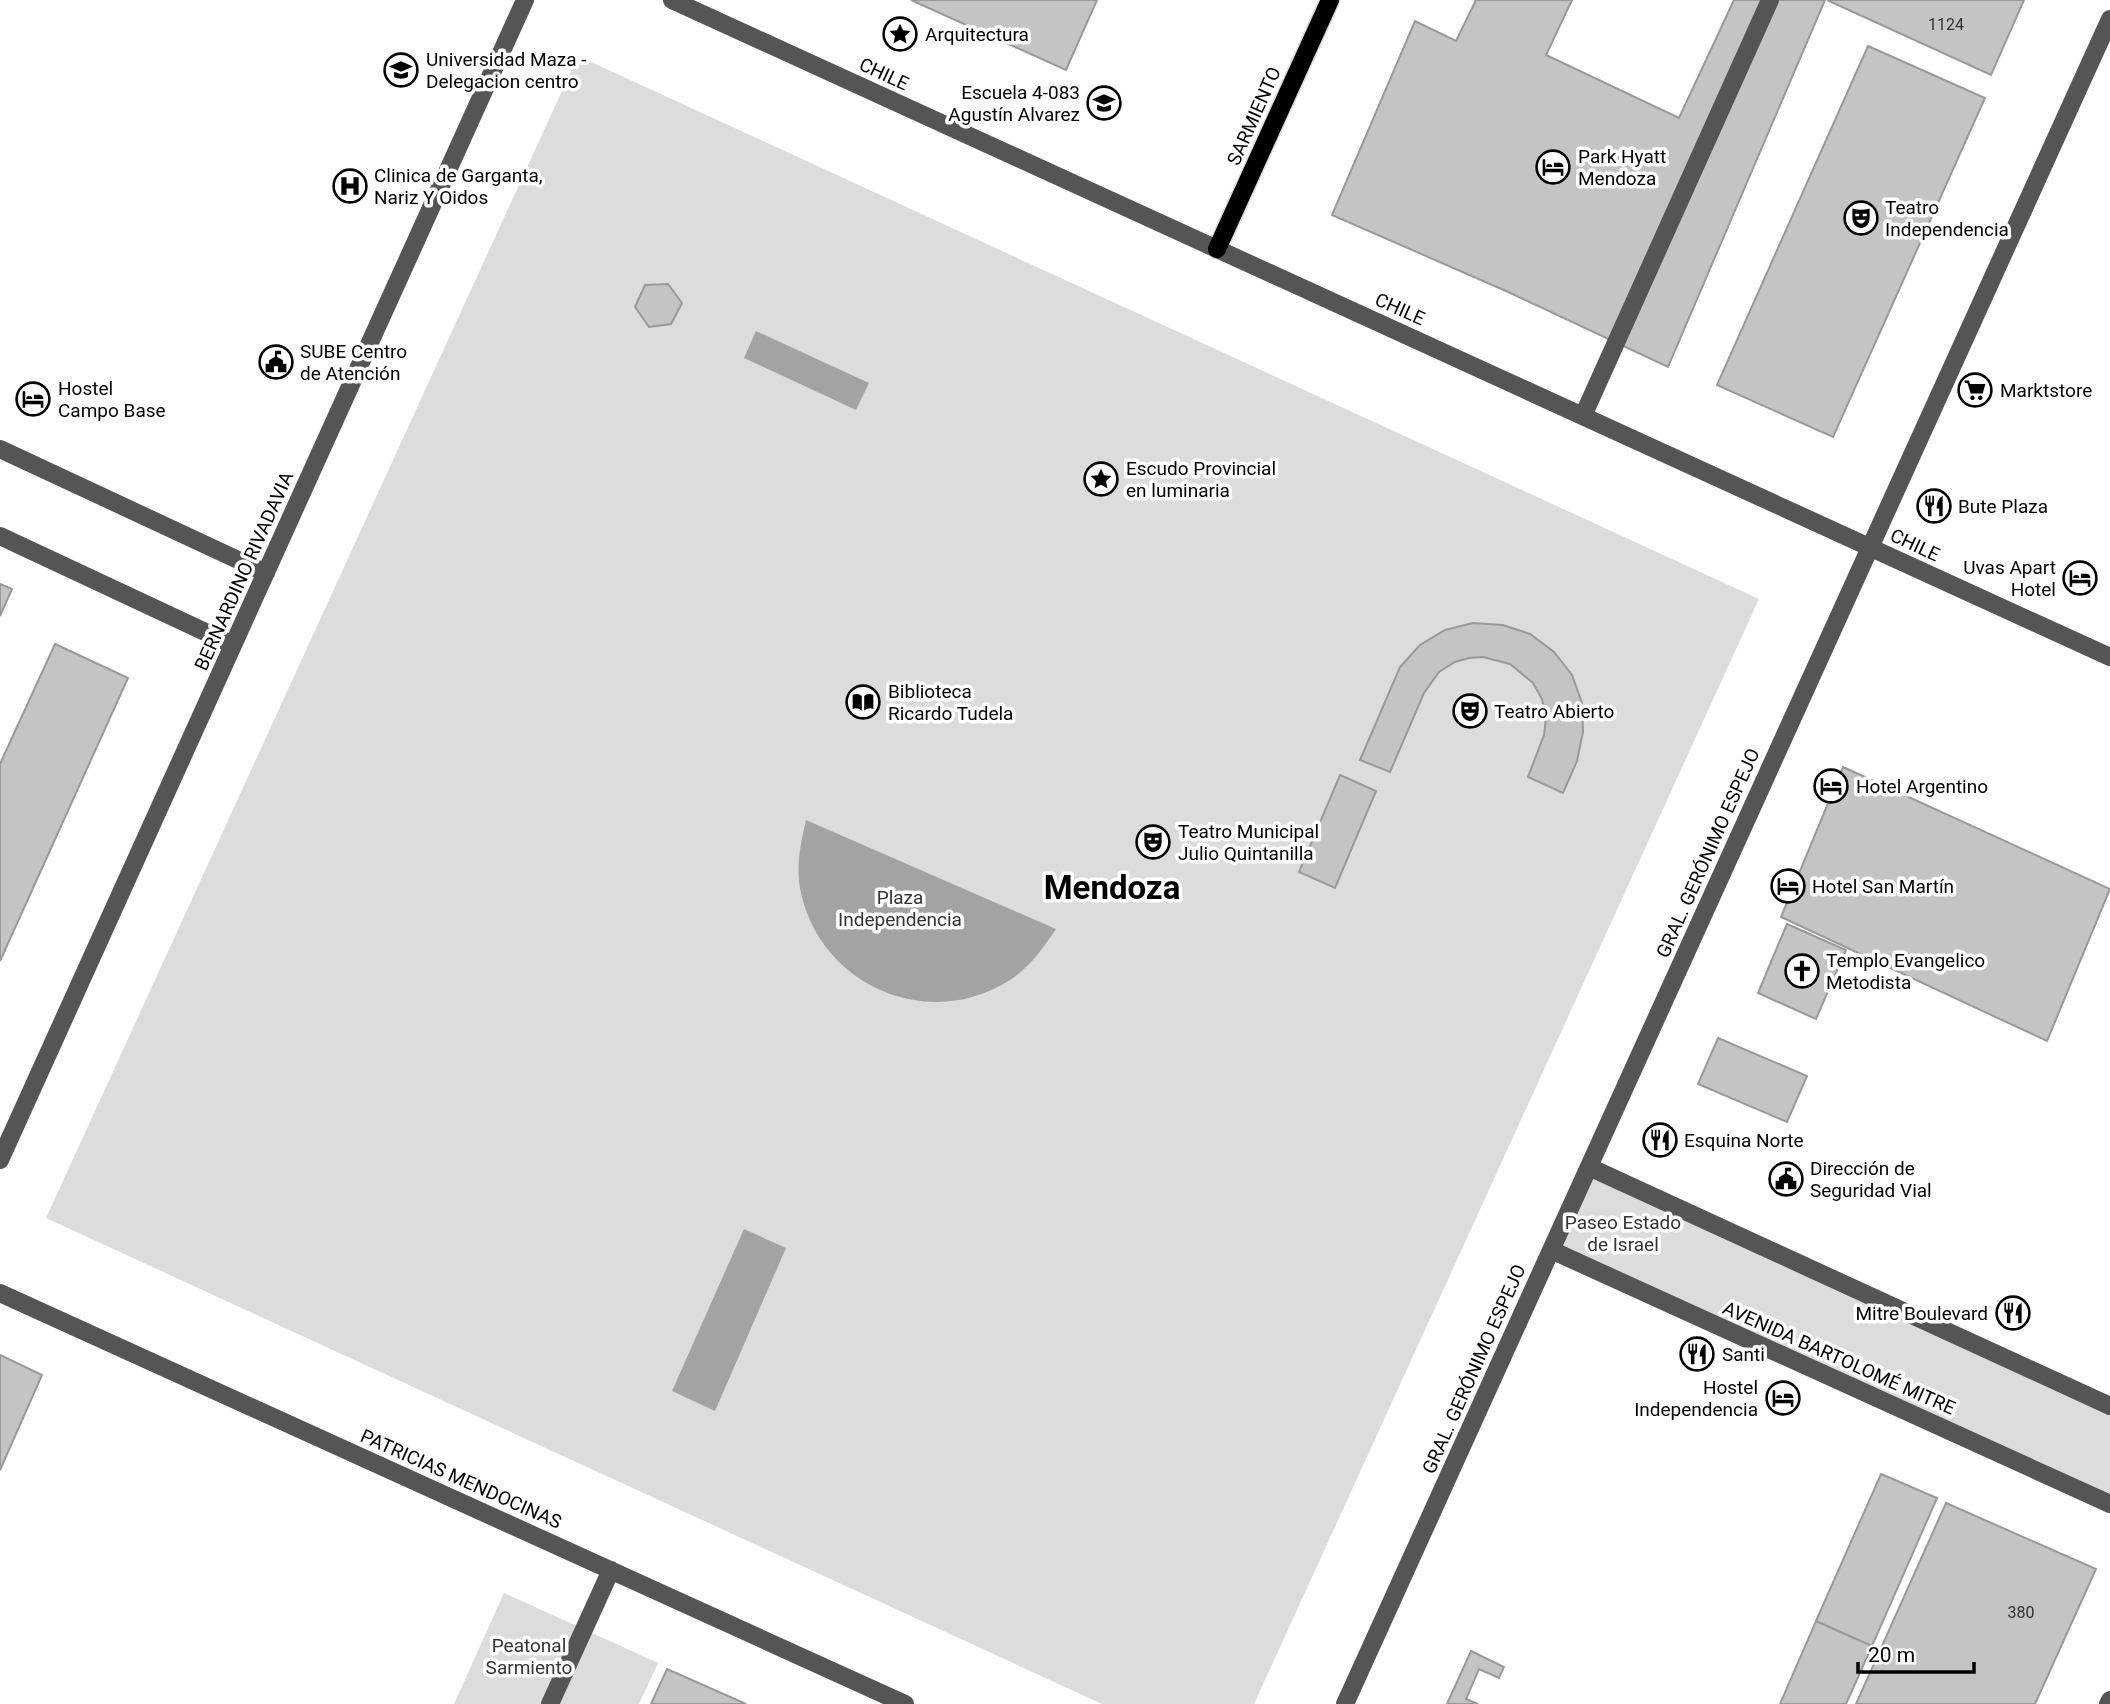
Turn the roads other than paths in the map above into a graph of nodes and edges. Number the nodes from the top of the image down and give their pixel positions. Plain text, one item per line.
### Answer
1 (525, 0) edge
2 (672, 0) edge
3 (1330, 0) edge
4 (1770, 0) edge
5 (2110, 19) edge
6 (1217, 249) junction
7 (1583, 416) junction
8 (0, 449) edge
9 (0, 536) edge
10 (1870, 548) junction
11 (266, 573) junction
12 (233, 645) junction
13 (2110, 657) edge
14 (0, 1160) edge
15 (1589, 1167) junction
16 (1551, 1250) junction
17 (0, 1293) edge
18 (2110, 1406) edge
19 (2110, 1504) edge
20 (611, 1570) junction
21 (550, 1704) edge
22 (905, 1704) edge
23 (1345, 1704) edge

1 - 11 street, BERNARDINO RIVADAVIA
2 - 6 street, CHILE
3 - 6 main road, SARMIENTO
4 - 7 street
5 - 10 street, GRAL. GERÓNIMO ESPEJO
6 - 7 street, CHILE
7 - 10 street, CHILE
8 - 11 street
9 - 12 street
10 - 13 street, CHILE
10 - 15 street, GRAL. GERÓNIMO ESPEJO
11 - 12 street, BERNARDINO RIVADAVIA
12 - 14 street, BERNARDINO RIVADAVIA
15 - 16 street, GRAL. GERÓNIMO ESPEJO
15 - 18 street
16 - 19 street, AVENIDA BARTOLOMÉ MITRE
16 - 23 street, GRAL. GERÓNIMO ESPEJO
17 - 20 street, PATRICIAS MENDOCINAS
20 - 21 street
20 - 22 street, PATRICIAS MENDOCINAS

